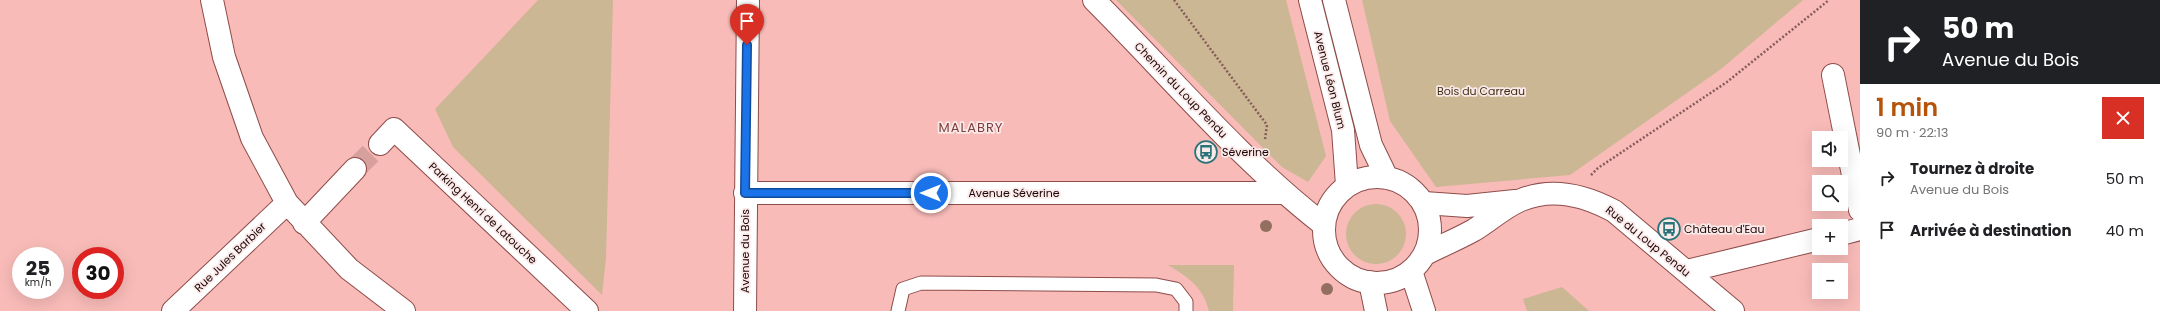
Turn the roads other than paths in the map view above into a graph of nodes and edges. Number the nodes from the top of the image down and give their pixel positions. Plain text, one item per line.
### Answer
1 (212, 0) edge
2 (748, 0) edge
3 (1094, 0) edge
4 (1310, 0) edge
5 (1334, 0) edge
6 (1833, 75) dead end
7 (380, 144) tunnel mouth
8 (355, 169) tunnel mouth
9 (1387, 178) junction
10 (1347, 185) junction
11 (745, 193) junction
12 (1284, 193) junction
13 (1520, 200) junction
14 (287, 203) junction
15 (1424, 203) junction
16 (1860, 210) edge
17 (304, 223) junction
18 (1324, 225) junction
19 (1860, 229) edge
20 (1848, 232) edge
21 (1812, 241) edge
22 (1425, 254) junction
23 (1411, 271) junction
24 (1687, 271) junction
25 (1370, 282) junction
26 (173, 311) edge
27 (404, 311) edge
28 (587, 311) edge
29 (745, 311) edge
30 (898, 311) edge
31 (1186, 311) edge
32 (1376, 311) edge
33 (1424, 311) edge
34 (1733, 311) edge

1 - 14 street
2 - 11 street, Avenue du Bois
3 - 12 street, Chemin du Loup Pendu
4 - 10 street, Avenue Léon Blum
5 - 9 street
6 - 16 street
7 - 28 street, Parking Henri de Latouche
8 - 17 street
9 - 10 street
9 - 15 street
10 - 18 street
11 - 12 street, Avenue Séverine
11 - 29 street, Avenue du Bois
12 - 18 street, Chemin du Loup Pendu
13 - 15 street
13 - 22 street, Rue du Loup Pendu
13 - 24 street, Rue du Loup Pendu
14 - 17 street
14 - 26 street, Rue Jules Barbier
15 - 22 street
17 - 27 street
18 - 25 street
19 - 20 street
21 - 24 street
22 - 23 street
23 - 25 street
23 - 33 street
24 - 34 street, Rue du Loup Pendu
25 - 32 street
30 - 31 lane

